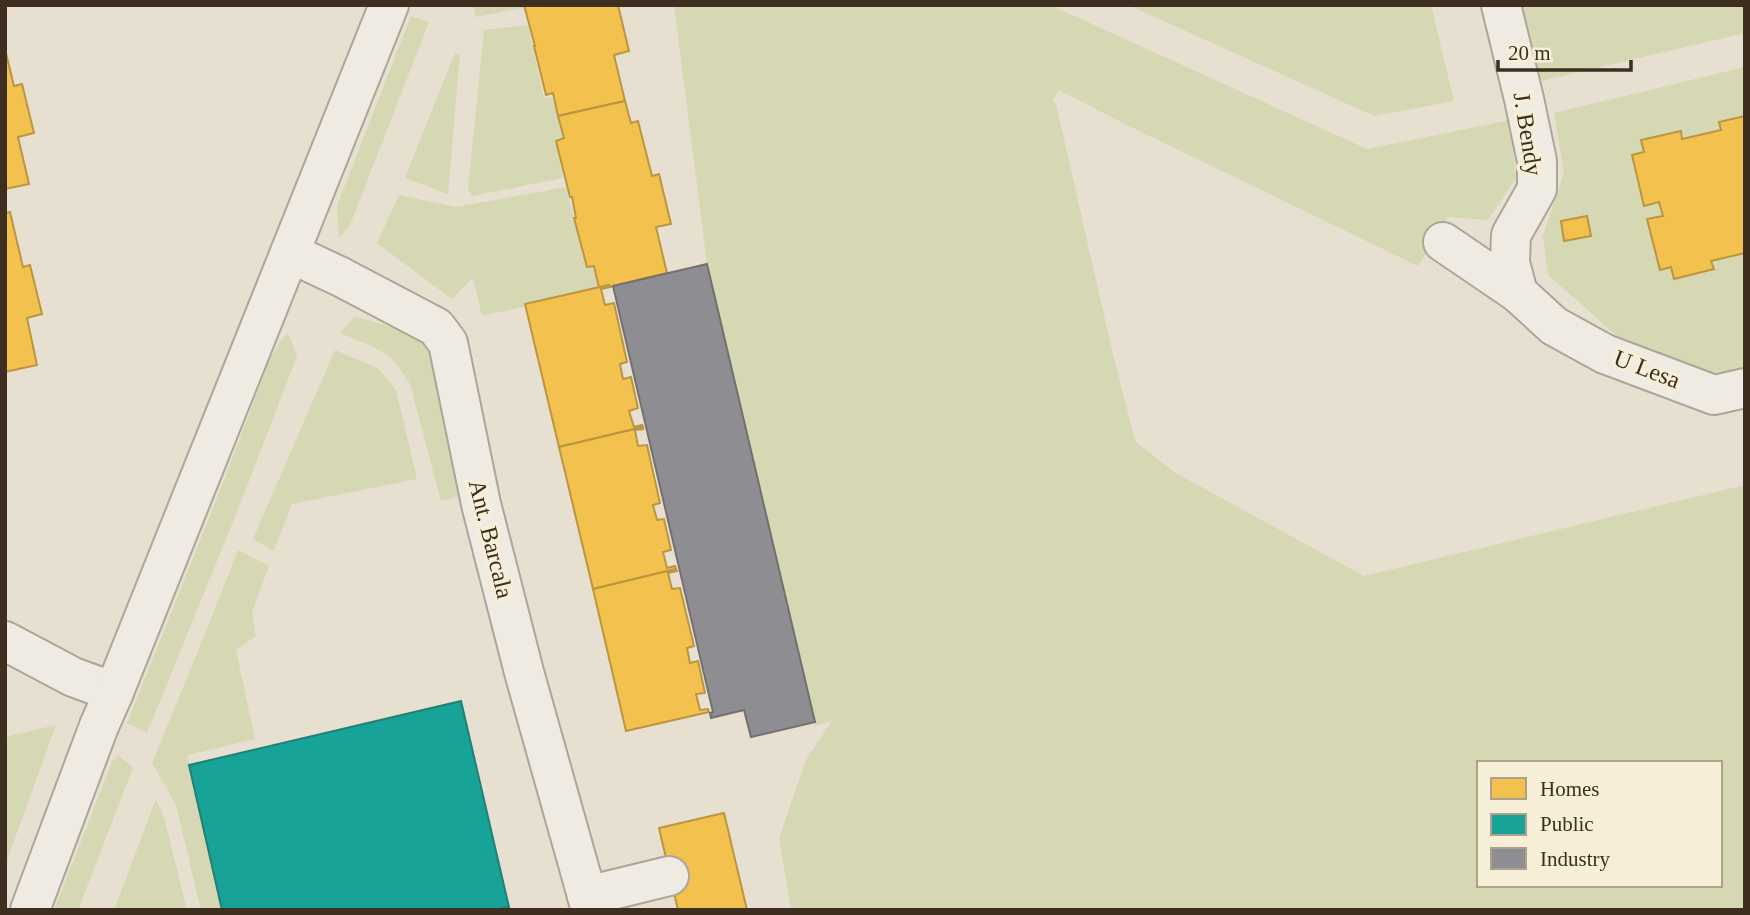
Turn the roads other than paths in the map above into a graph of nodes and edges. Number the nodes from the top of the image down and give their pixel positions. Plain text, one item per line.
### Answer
1 (389, 5) edge
2 (1501, 5) edge
3 (1443, 242) dead end
4 (290, 253) junction
5 (1518, 293) junction
6 (1745, 388) edge
7 (5, 640) edge
8 (114, 692) junction
9 (669, 877) dead end
10 (589, 903) edge
11 (30, 910) edge

1 - 4 street
2 - 5 street, J. Bendy
3 - 5 street
4 - 8 street
4 - 10 street, Ant. Barcala
5 - 6 street, U Lesa
7 - 8 street
8 - 11 street
9 - 10 street

